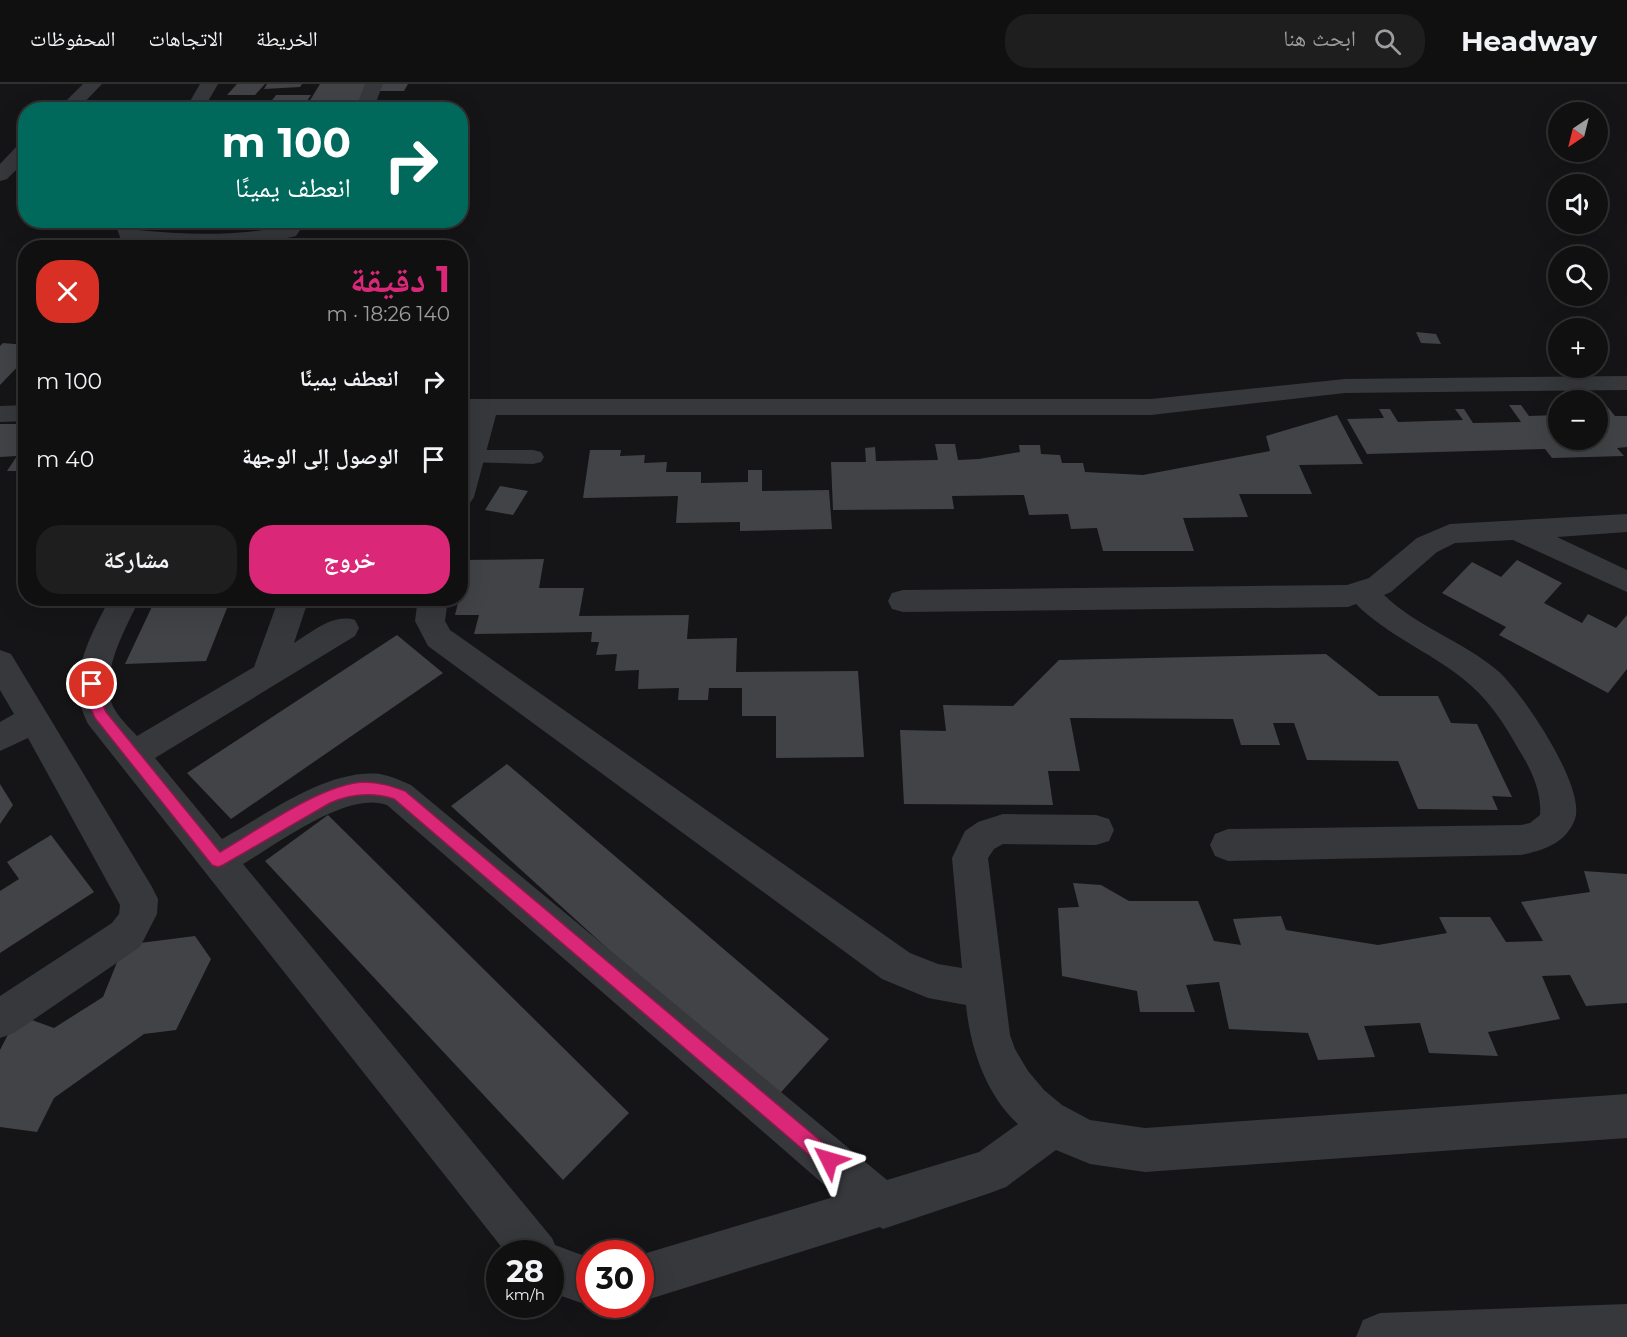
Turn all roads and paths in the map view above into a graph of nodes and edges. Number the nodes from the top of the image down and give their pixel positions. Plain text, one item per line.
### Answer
1 (93, 84) edge
2 (210, 84) edge
3 (374, 84) edge
4 (74, 102) edge
5 (199, 102) edge
6 (366, 102) edge
7 (18, 148) edge
8 (0, 175) edge
9 (127, 228) edge
10 (292, 228) edge
11 (169, 240) edge
12 (169, 240) edge
13 (1627, 383) edge
14 (473, 407) edge
15 (18, 413) edge
16 (0, 414) edge
17 (533, 457) dead end
18 (471, 458) junction
19 (468, 469) edge
20 (1627, 523) edge
21 (1513, 529) junction
22 (1627, 582) edge
23 (1363, 593) junction
24 (903, 601) dead end
25 (120, 606) edge
26 (291, 606) edge
27 (432, 606) edge
28 (344, 628) dead end
29 (0, 662) edge
30 (267, 674) junction
31 (32, 720) junction
32 (0, 738) edge
33 (133, 755) junction
34 (1096, 830) dead end
35 (1228, 845) dead end
36 (218, 860) junction
37 (983, 987) junction
38 (0, 1019) edge
39 (1627, 1116) edge
40 (1053, 1126) junction
41 (883, 1206) junction
42 (525, 1240) edge
43 (654, 1276) edge
44 (1627, 1328) edge
45 (1380, 1337) edge

1 - 4 street
2 - 5 street
3 - 6 street
7 - 8 street
9 - 12 street
10 - 11 street
13 - 14 street
14 - 18 street
15 - 16 street
17 - 18 lane
18 - 19 street
20 - 21 street
21 - 22 street
21 - 23 street
23 - 24 street
23 - 35 street
25 - 33 street
26 - 30 street
27 - 37 street
28 - 30 street
29 - 31 street
30 - 33 street
31 - 32 street
31 - 38 street
33 - 36 street
34 - 37 street
36 - 41 street
36 - 42 street
37 - 40 street
39 - 40 street
40 - 41 street
41 - 43 street
44 - 45 street

